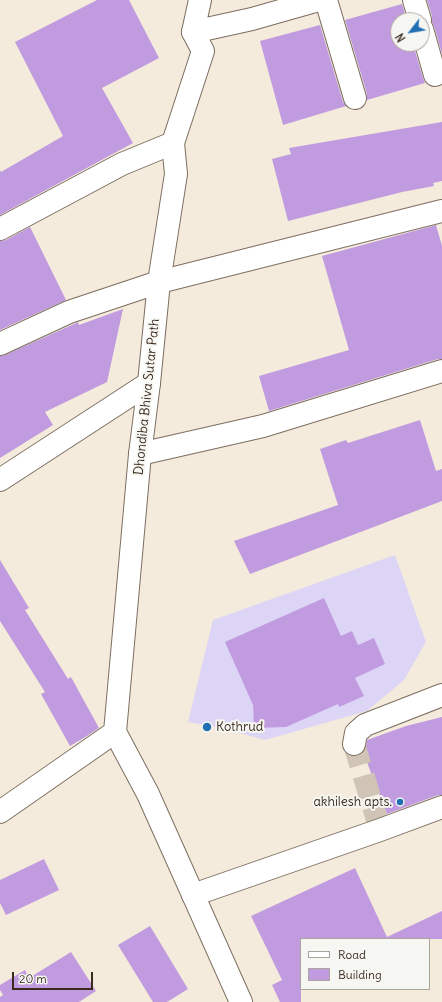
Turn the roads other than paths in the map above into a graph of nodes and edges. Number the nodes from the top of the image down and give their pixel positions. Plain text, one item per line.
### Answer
1 (200, 0) edge
2 (319, 0) edge
3 (326, 0) edge
4 (414, 0) edge
5 (418, 12) edge
6 (193, 32) junction
7 (428, 52) edge
8 (435, 75) dead end
9 (355, 98) dead end
10 (173, 143) junction
11 (442, 211) edge
12 (0, 229) edge
13 (159, 282) junction
14 (0, 344) edge
15 (442, 371) edge
16 (149, 383) junction
17 (140, 454) junction
18 (0, 480) edge
19 (442, 695) edge
20 (115, 732) junction
21 (354, 744) tunnel mouth
22 (442, 807) edge
23 (0, 812) edge
24 (193, 895) junction
25 (241, 1002) edge

1 - 6 street
2 - 6 street
3 - 9 street
4 - 5 street
6 - 10 street, Dhondiba Bhiva Sutar Path
7 - 8 street
10 - 12 street
10 - 13 street, Dhondiba Bhiva Sutar Path
11 - 13 street
13 - 14 street
13 - 16 street, Dhondiba Bhiva Sutar Path
15 - 17 street
16 - 17 street, Dhondiba Bhiva Sutar Path
16 - 18 street
17 - 20 street, Dhondiba Bhiva Sutar Path
19 - 21 street
20 - 23 street
20 - 24 street
22 - 24 street
24 - 25 street

